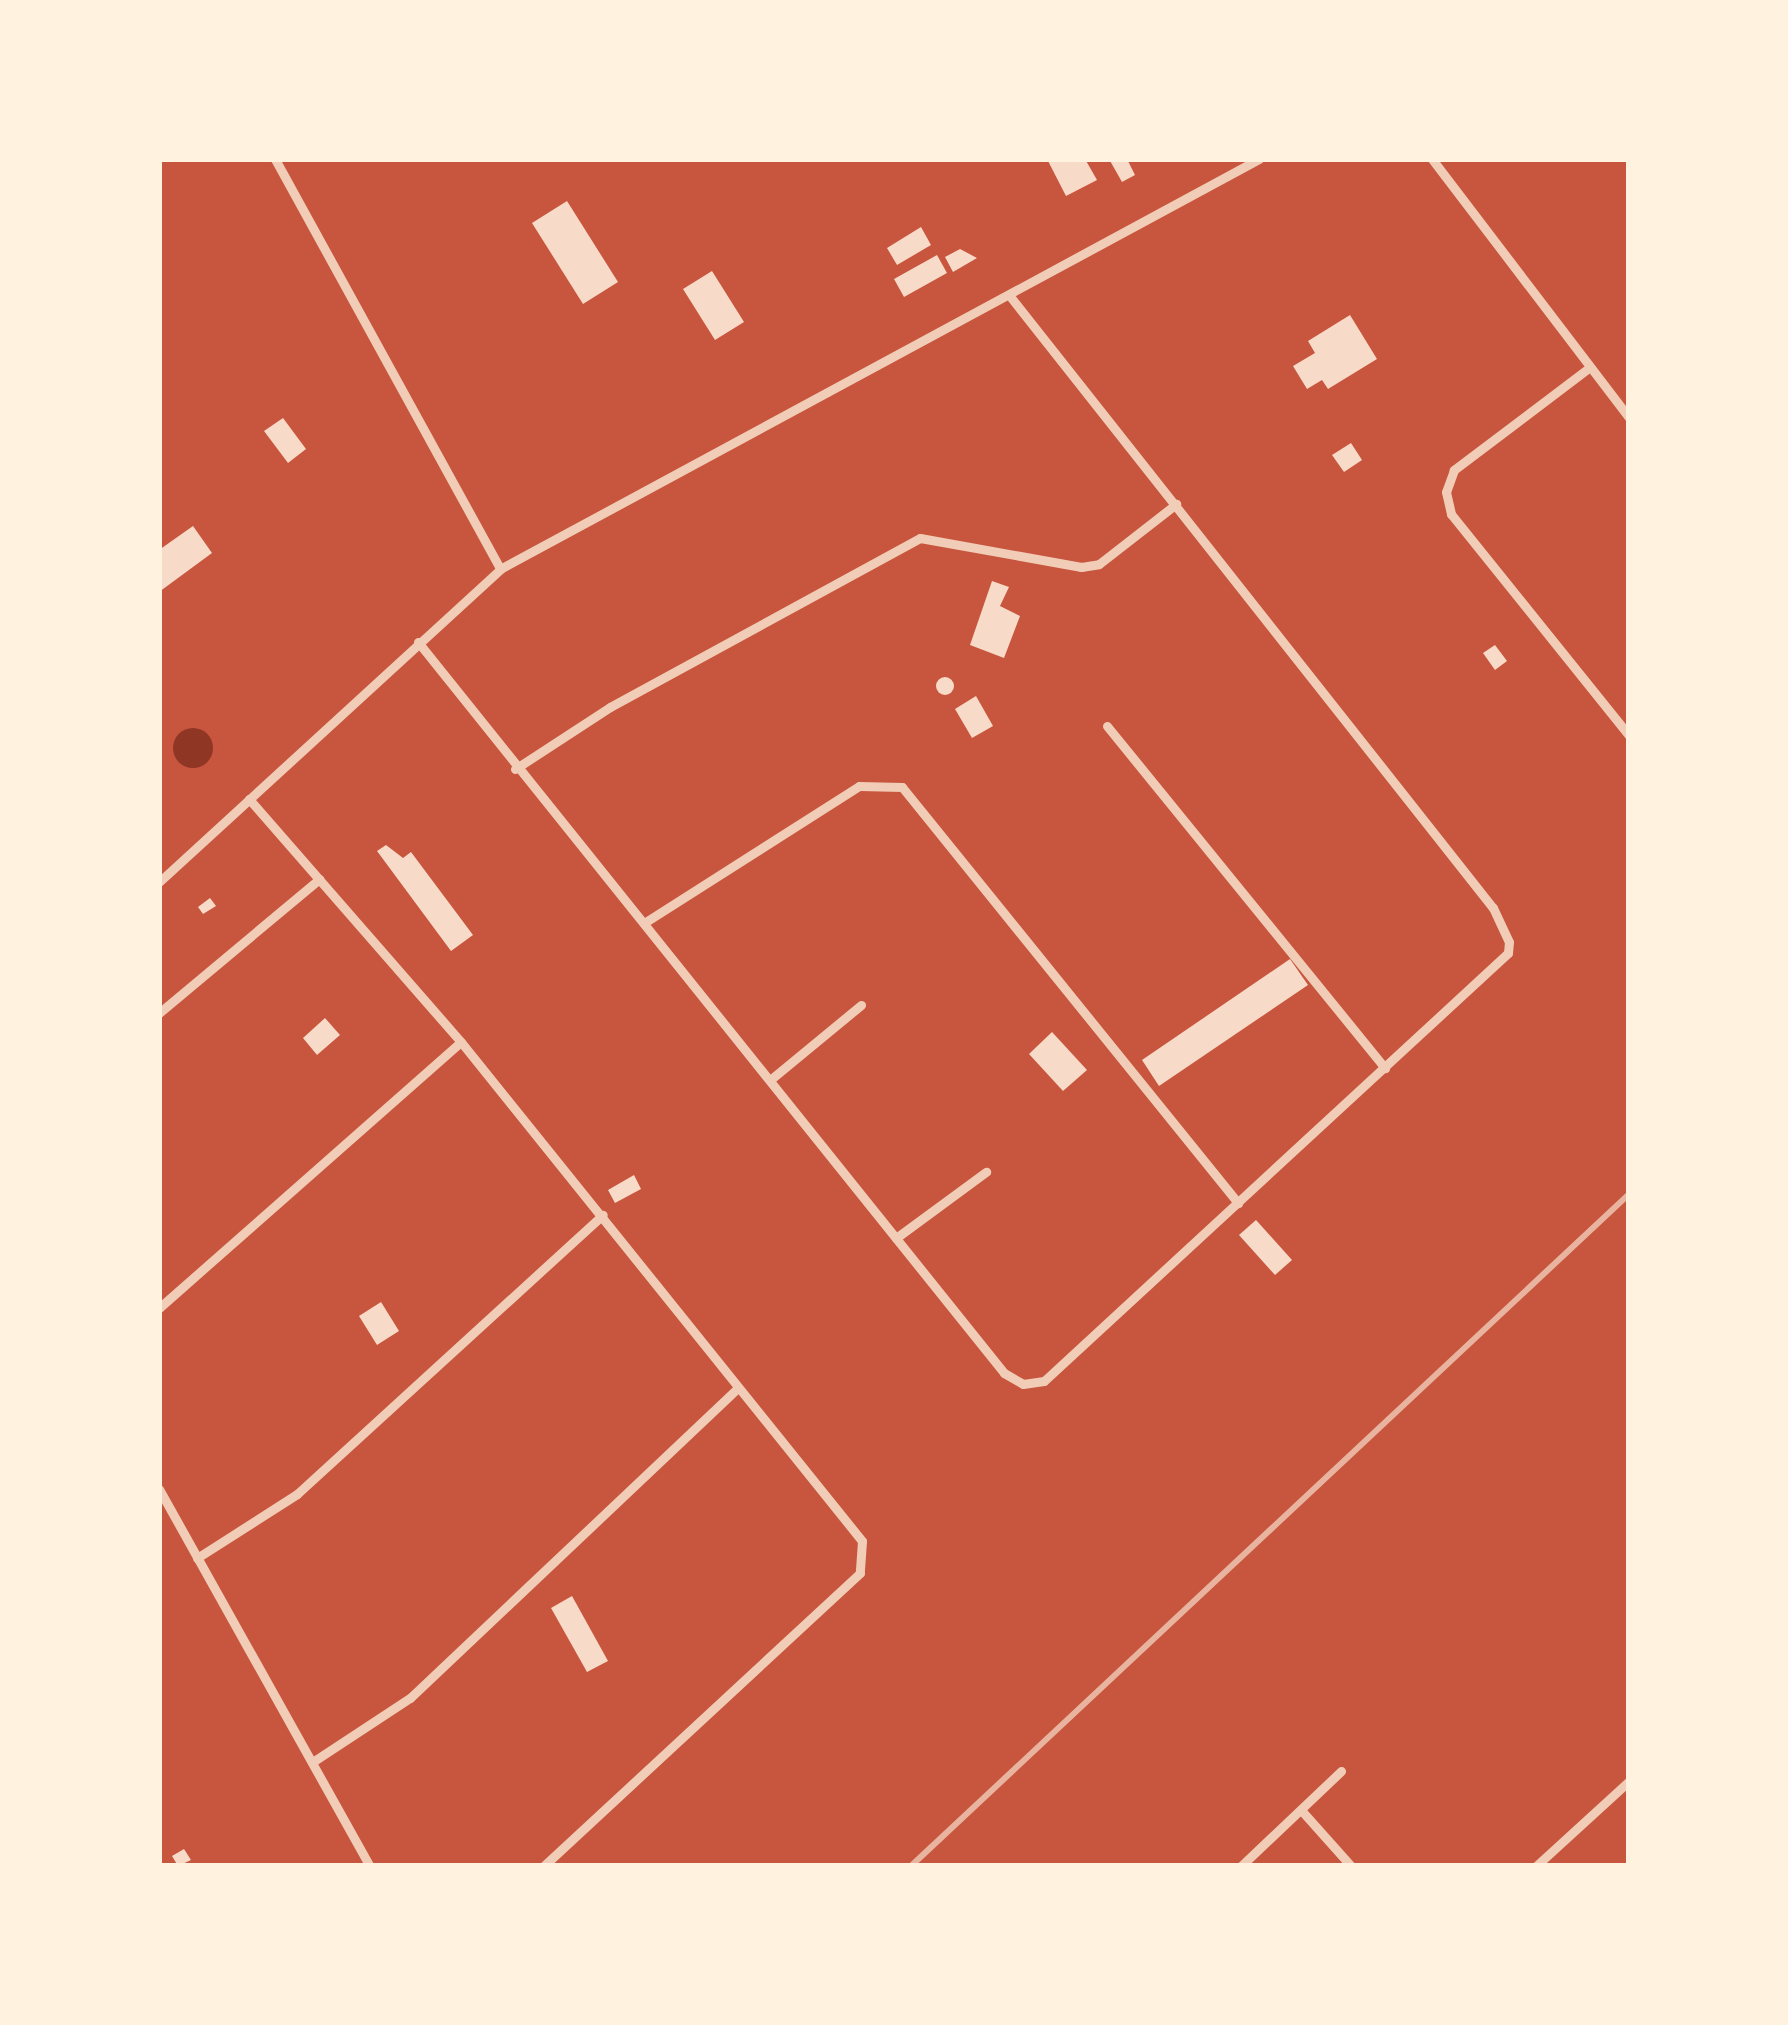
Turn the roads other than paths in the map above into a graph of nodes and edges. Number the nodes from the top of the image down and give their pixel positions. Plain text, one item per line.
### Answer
1 (275, 159) edge
2 (1259, 159) edge
3 (1432, 159) edge
4 (1010, 296) junction
5 (1590, 367) junction
6 (1629, 418) edge
7 (1176, 504) junction
8 (500, 569) junction
9 (418, 642) junction
10 (1107, 727) dead end
11 (1629, 735) edge
12 (515, 769) junction
13 (249, 799) junction
14 (319, 879) junction
15 (159, 882) edge
16 (644, 923) junction
17 (861, 1005) dead end
18 (159, 1013) edge
19 (461, 1042) junction
20 (1385, 1068) junction
21 (770, 1080) junction
22 (986, 1172) dead end
23 (1238, 1203) junction
24 (603, 1215) junction
25 (896, 1238) junction
26 (159, 1308) edge
27 (737, 1389) junction
28 (159, 1489) edge
29 (197, 1558) junction
30 (314, 1761) junction
31 (1342, 1771) dead end
32 (1629, 1781) edge
33 (1300, 1810) junction
34 (370, 1866) edge
35 (544, 1866) edge
36 (1240, 1866) edge
37 (1351, 1866) edge
38 (1536, 1866) edge

1 - 8 street
2 - 4 street
3 - 5 street
4 - 7 street
4 - 8 street
5 - 6 street
5 - 11 street
7 - 12 street
7 - 20 street
8 - 9 street
9 - 12 street
9 - 13 street
10 - 20 street
12 - 16 street
13 - 14 street
13 - 15 street
14 - 18 street
14 - 19 street
16 - 21 street
16 - 23 street
17 - 21 street
19 - 24 street
19 - 26 street
20 - 23 street
21 - 25 street
22 - 25 street
23 - 25 street
24 - 27 street
24 - 29 street
27 - 30 street
27 - 35 street
28 - 29 street
29 - 30 street
30 - 34 street
31 - 33 street
32 - 38 street
33 - 36 street
33 - 37 street

